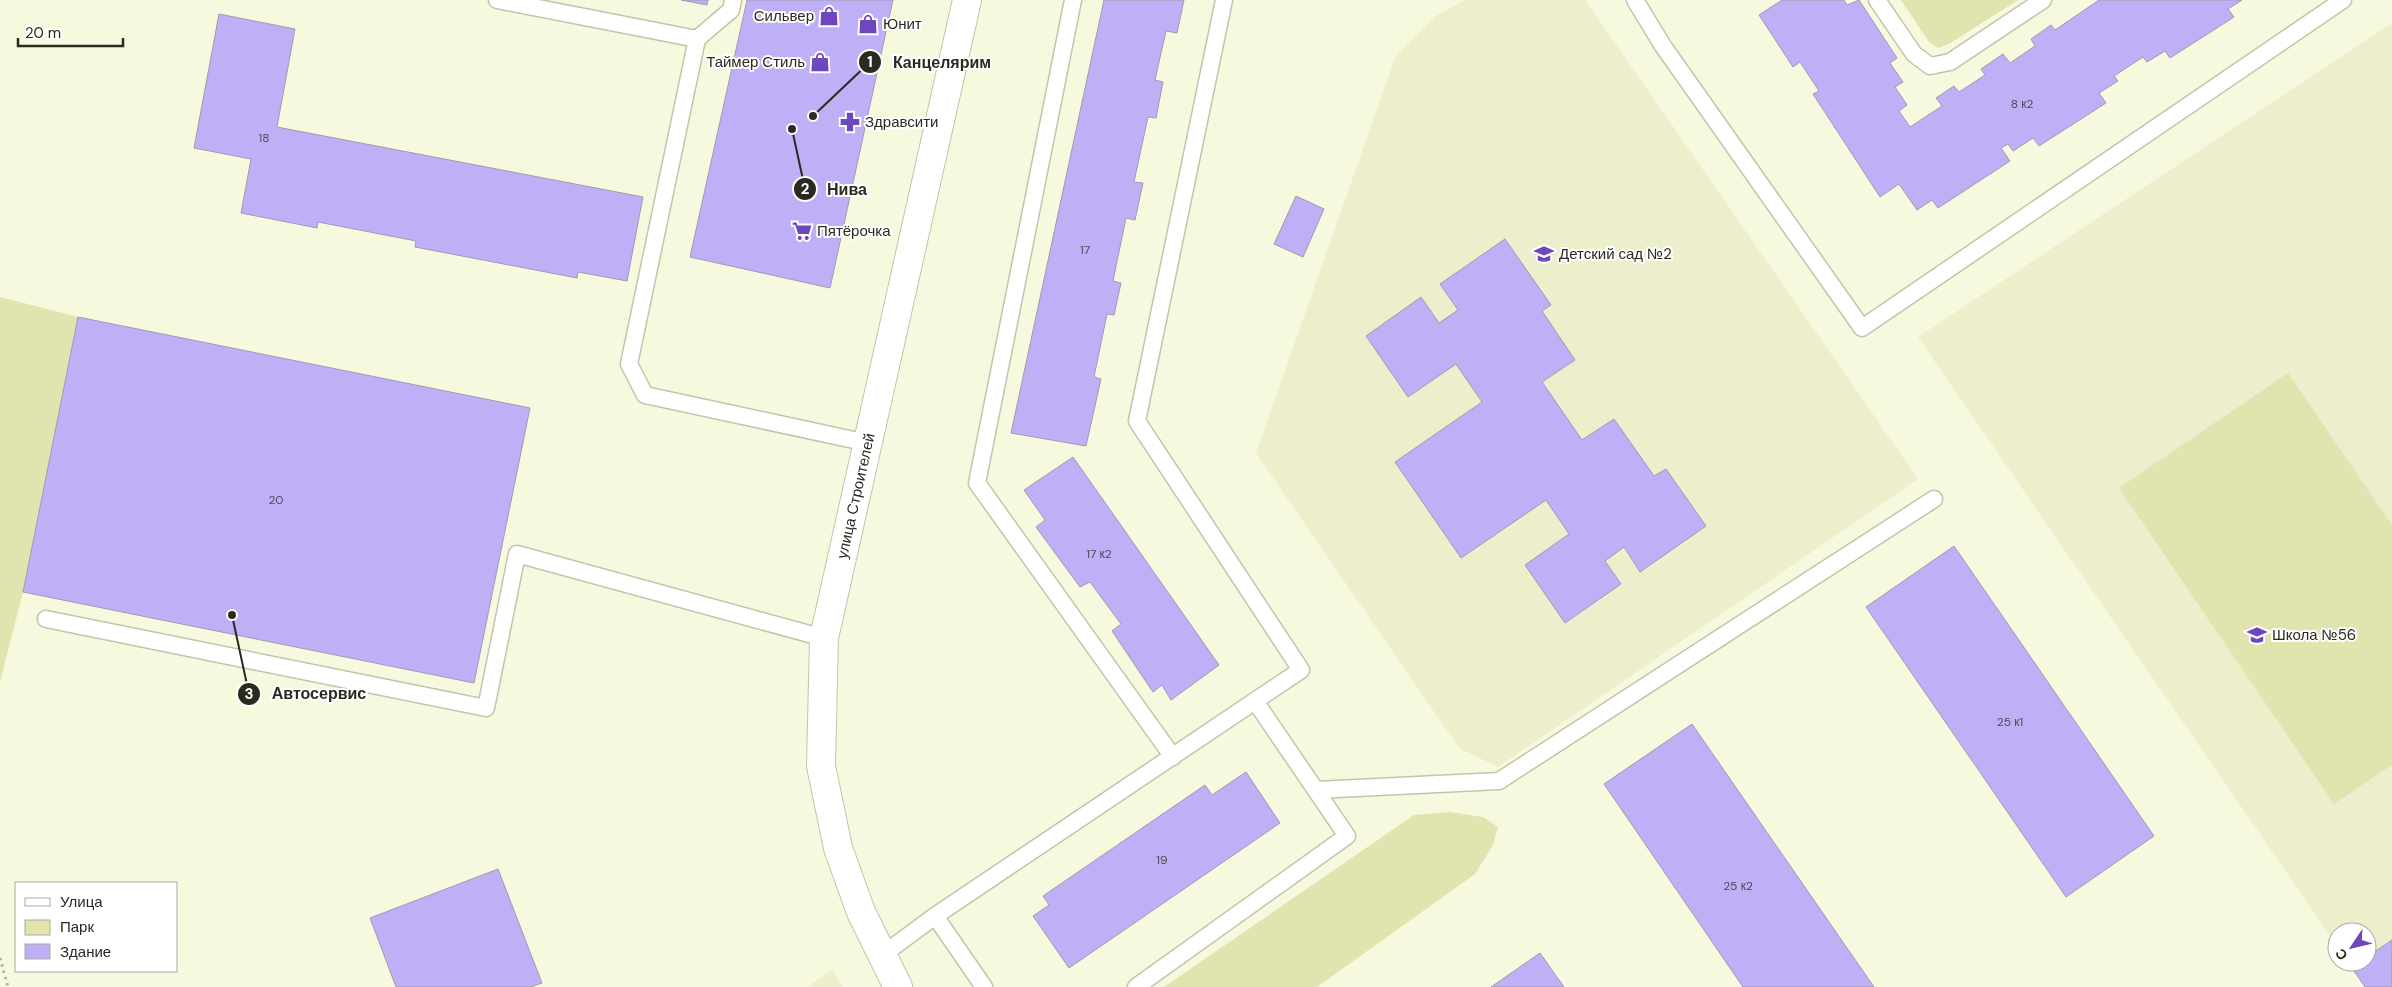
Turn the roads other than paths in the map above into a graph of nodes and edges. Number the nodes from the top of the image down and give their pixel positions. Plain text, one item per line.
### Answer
1 (497, 0) edge
2 (733, 0) edge
3 (967, 0) edge
4 (1073, 0) edge
5 (1224, 0) edge
6 (1635, 0) edge
7 (1877, 0) edge
8 (2043, 0) edge
9 (2343, 0) edge
10 (697, 39) junction
11 (868, 443) junction
12 (1934, 499) dead end
13 (46, 619) dead end
14 (824, 638) junction
15 (1255, 701) junction
16 (1173, 757) junction
17 (1316, 790) junction
18 (935, 916) junction
19 (881, 956) junction
20 (898, 987) edge
21 (984, 987) edge
22 (1136, 987) edge

1 - 10 lane
2 - 10 lane
3 - 11 street, улица Строителей
4 - 16 lane
5 - 15 lane
6 - 9 lane
7 - 8 lane
10 - 11 lane
11 - 14 street, улица Строителей
12 - 17 lane
13 - 14 lane
14 - 19 street, улица Строителей
15 - 16 lane
15 - 17 lane
16 - 18 lane
17 - 22 lane
18 - 19 lane
18 - 21 lane
19 - 20 street, улица Строителей

